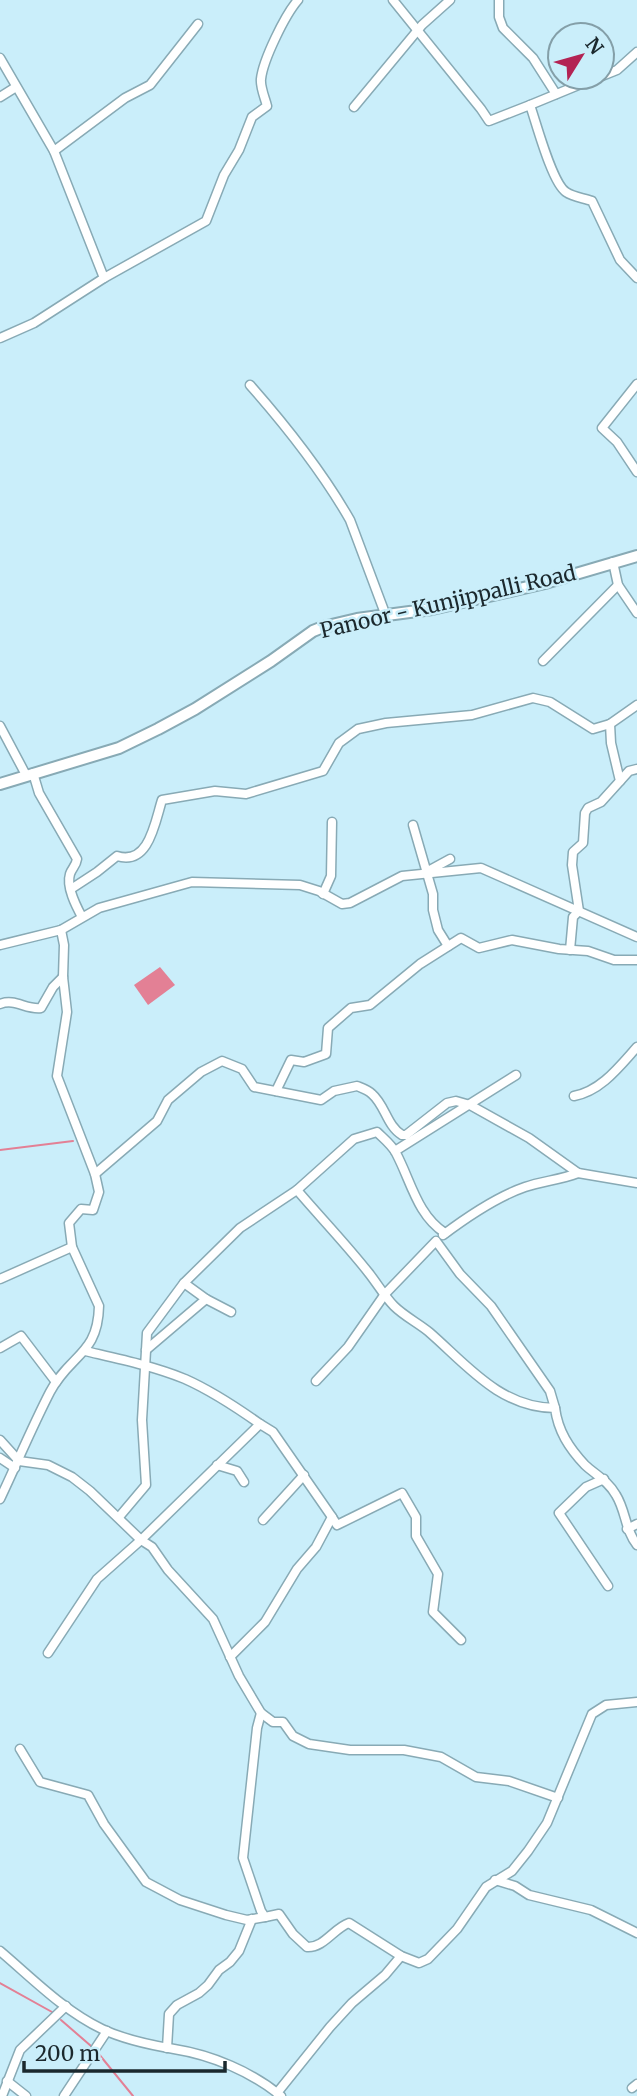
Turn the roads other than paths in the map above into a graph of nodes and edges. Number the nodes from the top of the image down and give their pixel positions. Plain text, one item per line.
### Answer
1 (298, 0) edge
2 (393, 0) edge
3 (450, 0) edge
4 (499, 0) edge
5 (198, 24) dead end
6 (418, 31) junction
7 (637, 51) edge
8 (0, 58) edge
9 (616, 68) edge
10 (16, 87) junction
11 (563, 91) edge
12 (556, 94) junction
13 (0, 97) edge
14 (530, 105) junction
15 (354, 107) dead end
16 (54, 150) junction
17 (104, 278) junction
18 (637, 278) edge
19 (0, 338) edge
20 (637, 384) edge
21 (250, 385) dead end
22 (637, 472) edge
23 (637, 556) edge
24 (613, 562) junction
25 (618, 585) junction
26 (637, 613) edge
27 (386, 616) junction
28 (543, 661) dead end
29 (637, 705) edge
30 (610, 724) junction
31 (0, 726) edge
32 (637, 769) edge
33 (29, 774) junction
34 (620, 781) junction
35 (0, 784) edge
36 (332, 822) dead end
37 (413, 825) dead end
38 (450, 859) dead end
39 (425, 873) junction
40 (71, 888) junction
41 (323, 894) junction
42 (579, 911) junction
43 (82, 917) junction
44 (61, 930) junction
45 (637, 937) edge
46 (0, 945) edge
47 (448, 946) junction
48 (570, 950) junction
49 (637, 960) edge
50 (63, 977) junction
51 (0, 1004) edge
52 (637, 1048) edge
53 (516, 1075) dead end
54 (276, 1091) junction
55 (574, 1096) dead end
56 (470, 1105) junction
57 (395, 1151) junction
58 (578, 1173) junction
59 (95, 1174) junction
60 (637, 1183) edge
61 (297, 1190) junction
62 (445, 1233) junction
63 (436, 1241) junction
64 (72, 1247) junction
65 (0, 1279) edge
66 (184, 1283) junction
67 (384, 1294) junction
68 (206, 1299) junction
69 (231, 1312) dead end
70 (0, 1348) edge
71 (146, 1350) junction
72 (85, 1351) junction
73 (144, 1365) junction
74 (316, 1381) dead end
75 (56, 1382) junction
76 (555, 1408) junction
77 (260, 1424) junction
78 (0, 1440) edge
79 (0, 1458) edge
80 (17, 1465) junction
81 (217, 1465) junction
82 (304, 1475) junction
83 (604, 1479) junction
84 (244, 1482) dead end
85 (0, 1499) edge
86 (119, 1517) junction
87 (332, 1517) junction
88 (263, 1520) dead end
89 (637, 1524) edge
90 (627, 1529) junction
91 (141, 1540) junction
92 (637, 1545) edge
93 (608, 1586) dead end
94 (461, 1640) dead end
95 (48, 1653) dead end
96 (230, 1657) junction
97 (637, 1702) edge
98 (261, 1713) junction
99 (20, 1749) dead end
100 (558, 1798) junction
101 (495, 1880) junction
102 (265, 1917) junction
103 (252, 1920) junction
104 (637, 1933) edge
105 (0, 1951) edge
106 (401, 1955) junction
107 (66, 2006) junction
108 (107, 2031) junction
109 (167, 2048) junction
110 (7, 2081) junction
111 (277, 2093) edge
112 (2, 2096) edge
113 (26, 2096) edge
114 (64, 2096) edge

1 - 17 street
2 - 6 street
3 - 6 street
4 - 12 street
5 - 16 street
6 - 14 street
6 - 15 street
7 - 9 street
8 - 10 street
10 - 13 street
10 - 16 street
11 - 12 street
12 - 14 street
14 - 18 street
16 - 17 street
17 - 19 street
20 - 22 street
21 - 27 street
23 - 24 main road, Panoor - Kunjippalli Road
24 - 25 street
24 - 27 main road, Panoor - Kunjippalli Road
25 - 26 street
25 - 28 street
27 - 33 main road, Panoor - Kunjippalli Road
29 - 30 street
30 - 34 street
30 - 40 street
31 - 33 street
32 - 34 street
33 - 35 main road, Panoor - Kunjippalli Road
33 - 40 street
34 - 42 street
36 - 41 street
37 - 39 street
38 - 39 street
39 - 41 street
39 - 42 street
39 - 47 street
40 - 43 street
41 - 43 street
42 - 45 street
42 - 48 street
43 - 44 street
44 - 46 street
44 - 50 street
47 - 48 street
47 - 54 street
48 - 49 street
50 - 51 street
50 - 59 street
52 - 55 street
53 - 56 street
54 - 56 street
54 - 59 street
56 - 57 street
56 - 58 street
57 - 61 street
57 - 62 street
58 - 60 street
58 - 62 street
59 - 64 street
61 - 66 street
61 - 67 street
62 - 63 street
63 - 67 street
63 - 76 street
64 - 65 street
64 - 72 street
66 - 68 street
66 - 71 street
67 - 74 street
67 - 76 street
68 - 69 street
68 - 71 street
70 - 75 street
71 - 73 street
72 - 73 street
72 - 75 street
73 - 77 street
73 - 86 street
75 - 80 street
76 - 83 street
77 - 81 street
77 - 82 street
78 - 80 street
79 - 80 street
80 - 85 street
80 - 86 street
81 - 84 street
81 - 91 street
82 - 87 street
82 - 88 street
83 - 90 street
83 - 93 street
86 - 91 street
87 - 94 street
87 - 96 street
89 - 90 street
90 - 92 street
91 - 95 street
91 - 96 street
96 - 98 street
97 - 100 street
98 - 100 street
98 - 102 street
99 - 103 street
100 - 101 street
101 - 104 street
101 - 106 street
102 - 103 street
102 - 106 street
103 - 109 street
105 - 107 street
106 - 111 street
107 - 108 street
107 - 110 street
108 - 109 street
108 - 114 street
109 - 111 street
110 - 112 street
110 - 113 street

